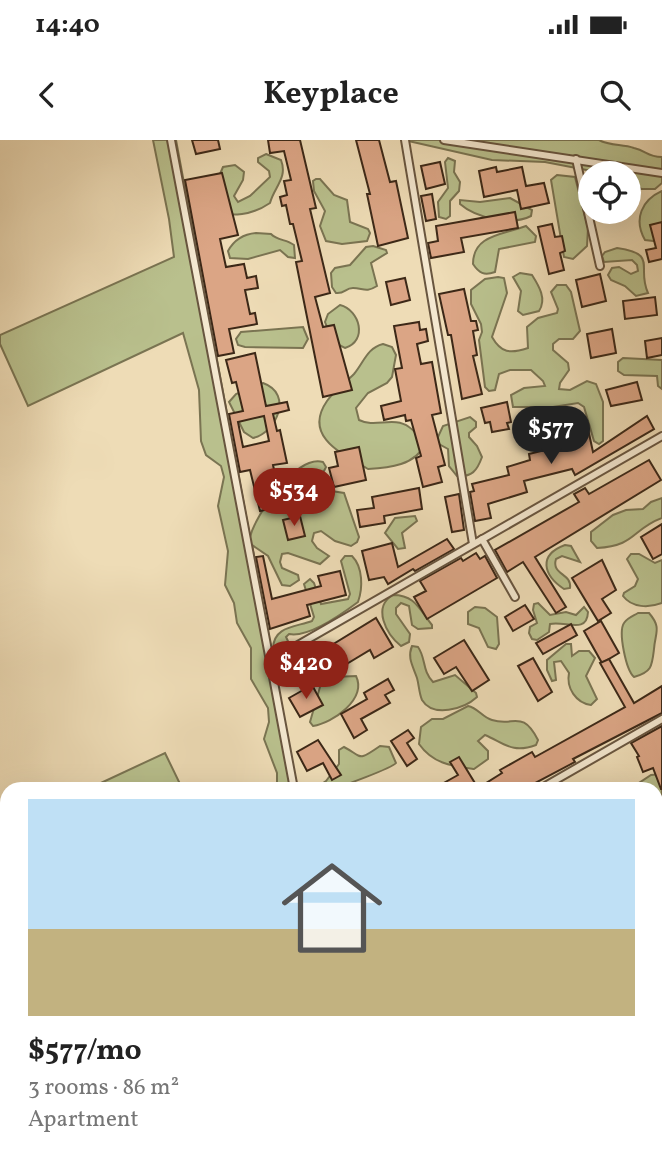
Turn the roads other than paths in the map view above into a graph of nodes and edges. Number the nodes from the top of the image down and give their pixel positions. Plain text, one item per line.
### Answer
1 (171, 140) edge
2 (405, 140) edge
3 (444, 140) edge
4 (576, 159) junction
5 (662, 173) edge
6 (600, 266) dead end
7 (662, 436) edge
8 (482, 539) junction
9 (473, 544) junction
10 (514, 597) dead end
11 (270, 661) junction
12 (662, 719) edge
13 (293, 782) edge
14 (552, 782) edge

1 - 11 lane
2 - 9 lane
3 - 4 lane
4 - 5 lane
4 - 6 lane
7 - 8 lane
8 - 9 lane
8 - 10 lane
9 - 11 lane
11 - 13 lane
12 - 14 lane

